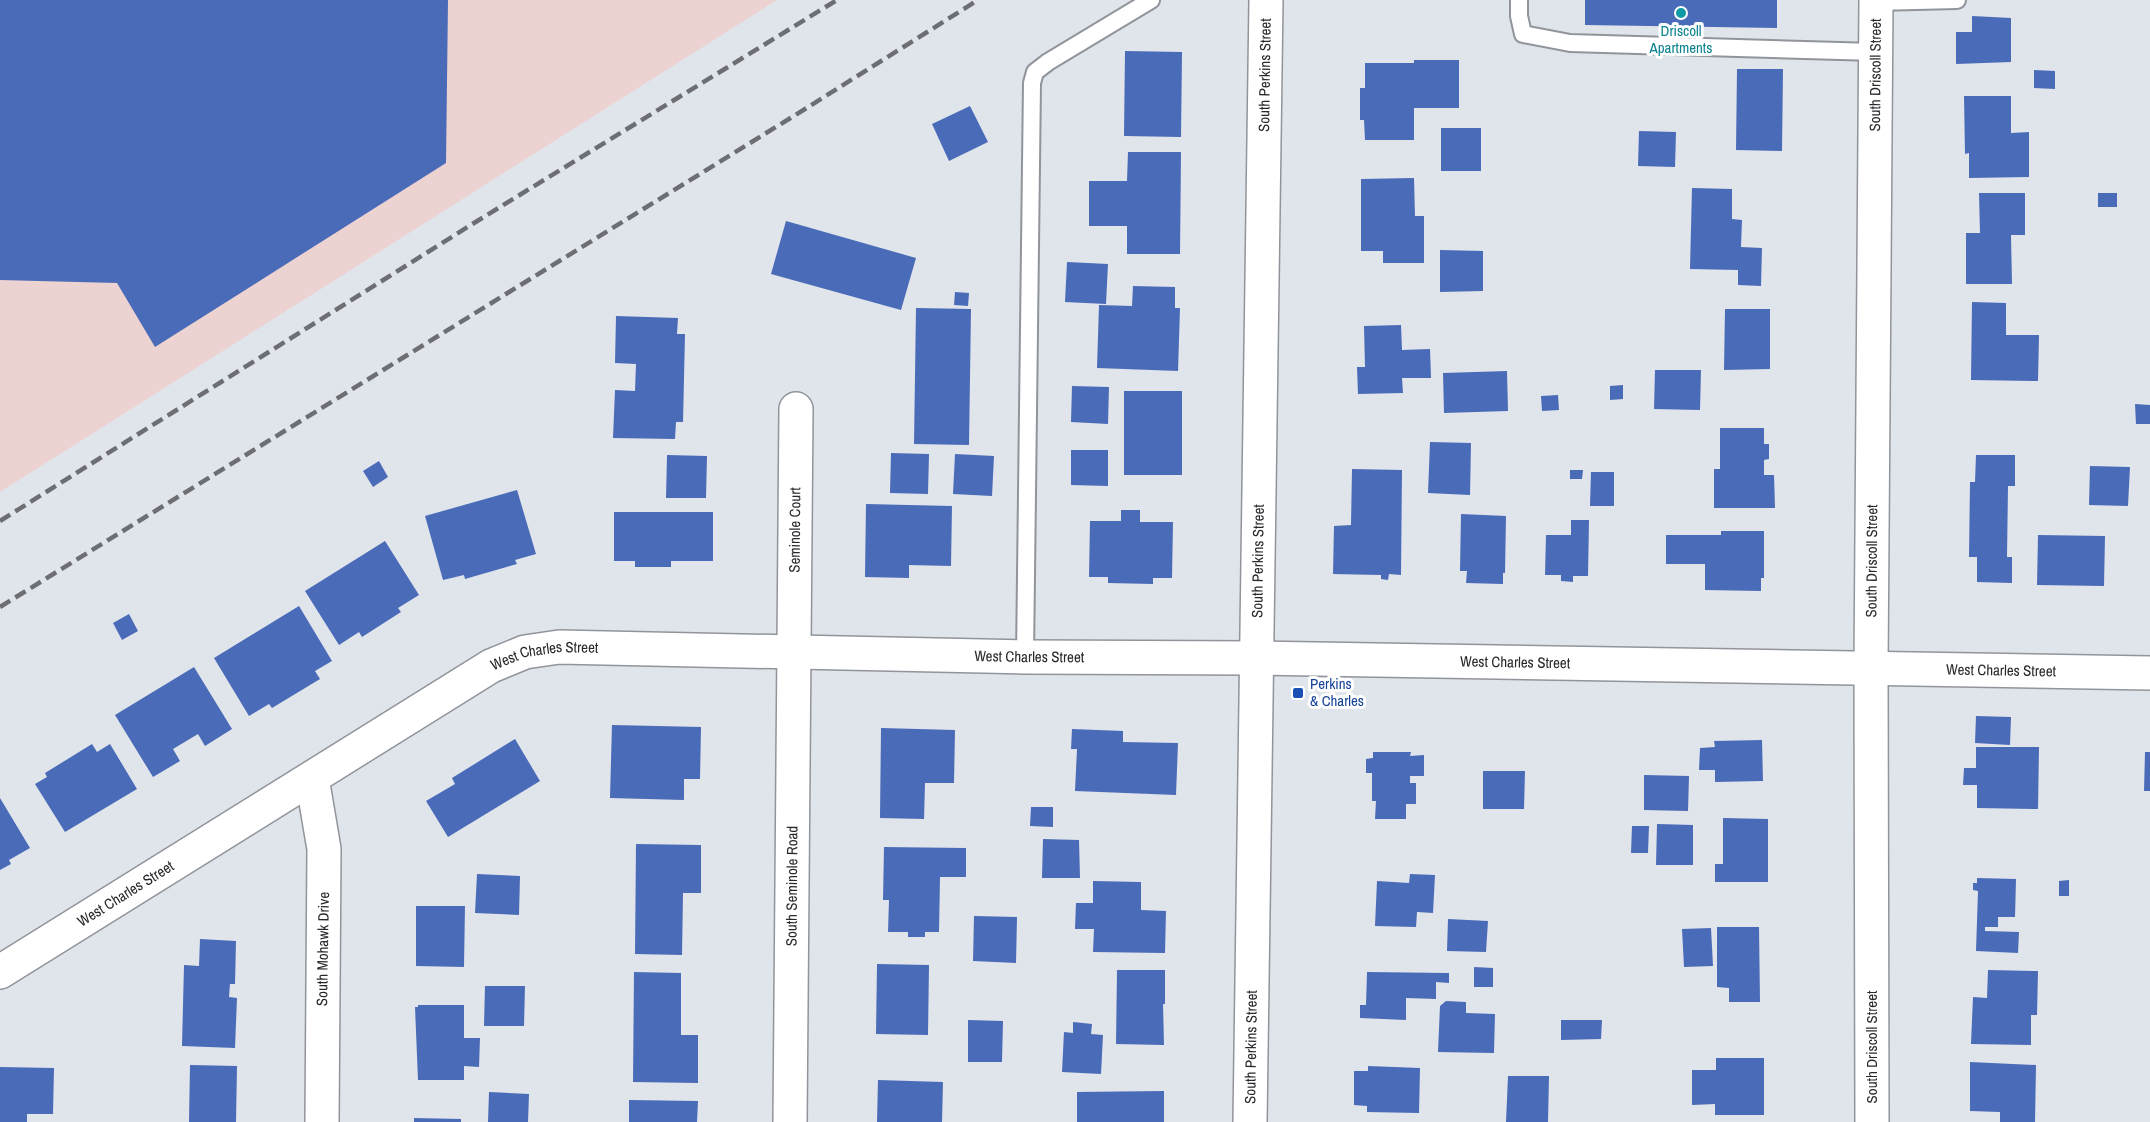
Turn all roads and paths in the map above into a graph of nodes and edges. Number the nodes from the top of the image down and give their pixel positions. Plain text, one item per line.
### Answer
1 (1151, 0) edge
2 (1266, 0) edge
3 (1519, 0) edge
4 (1957, 0) edge
5 (1876, 1) edge
6 (1875, 52) junction
7 (796, 409) dead end
8 (795, 651) junction
9 (1025, 657) junction
10 (1256, 658) junction
11 (1871, 667) junction
12 (2150, 672) edge
13 (312, 778) junction
14 (0, 972) edge
15 (322, 1122) edge
16 (790, 1122) edge
17 (1250, 1122) edge
18 (1872, 1122) edge

1 - 9 lane
2 - 10 street, South Perkins Street
3 - 6 lane
4 - 5 lane
5 - 6 street, South Driscoll Street
6 - 11 street, South Driscoll Street
7 - 8 street, Seminole Court
8 - 9 street, West Charles Street
8 - 13 street, West Charles Street
8 - 16 street, South Seminole Road
9 - 10 street, West Charles Street
10 - 11 street, West Charles Street
10 - 17 street, South Perkins Street
11 - 12 street, West Charles Street
11 - 18 street, South Driscoll Street
13 - 14 street, West Charles Street
13 - 15 street, South Mohawk Drive

